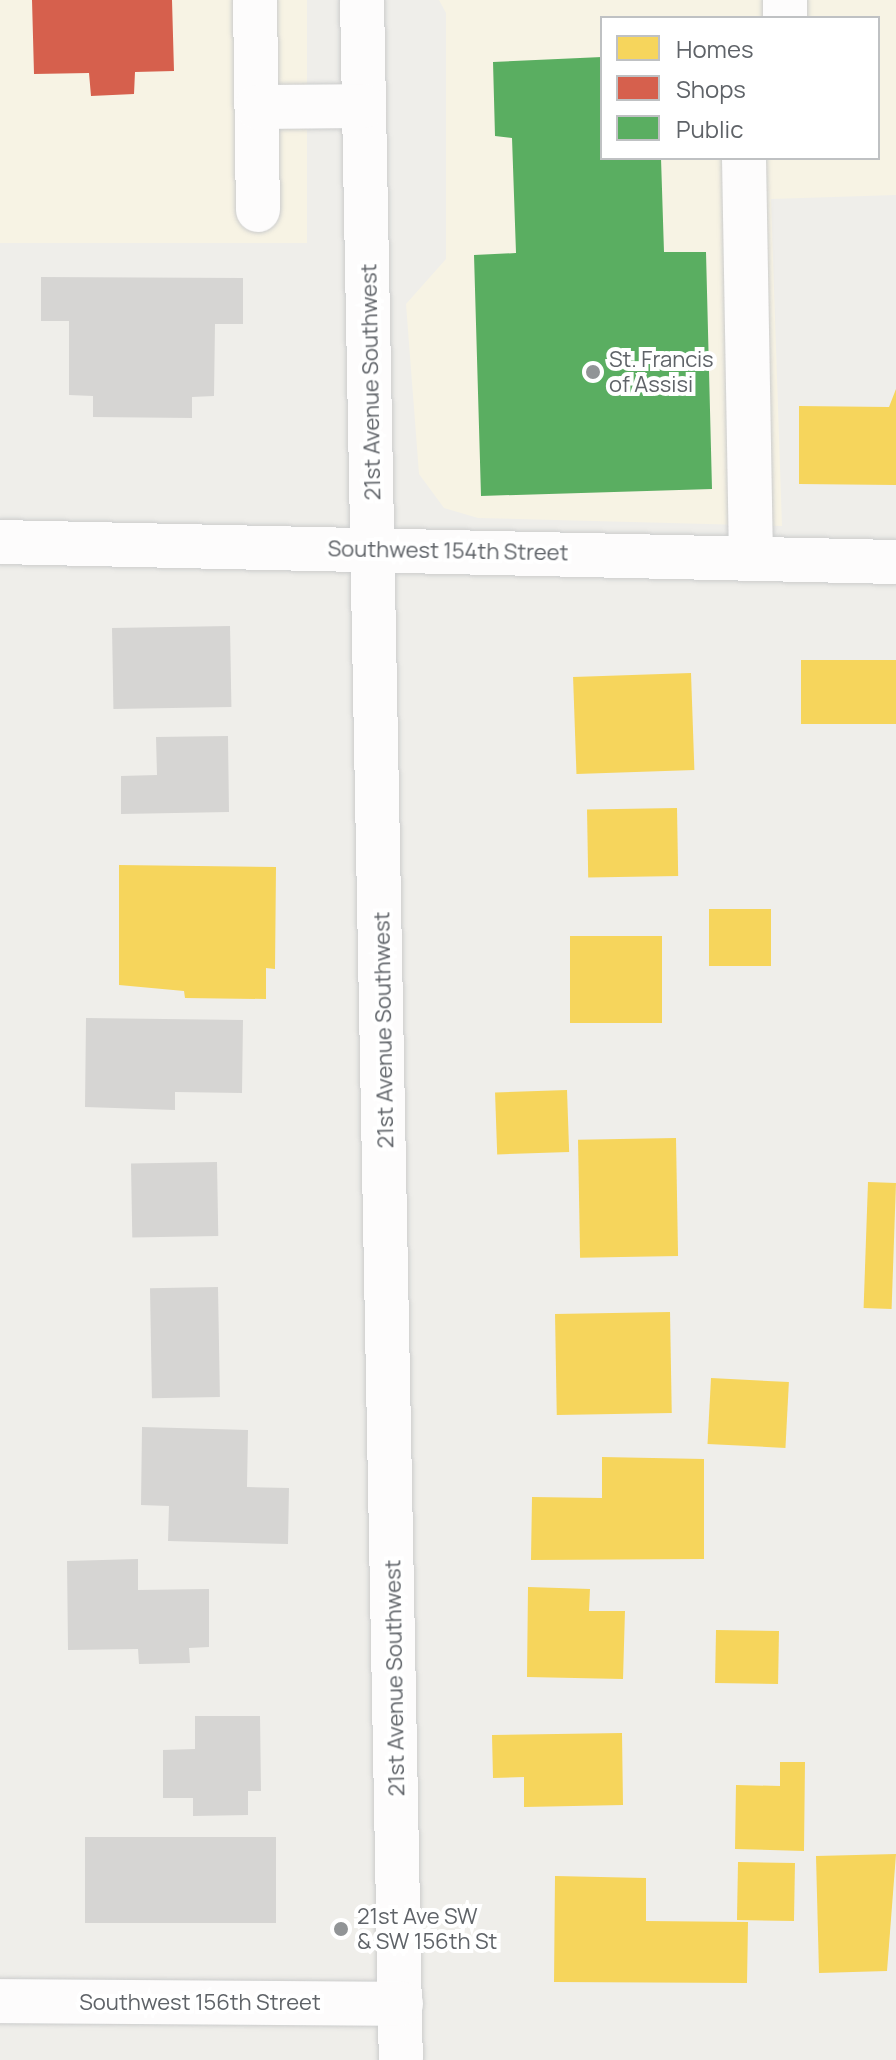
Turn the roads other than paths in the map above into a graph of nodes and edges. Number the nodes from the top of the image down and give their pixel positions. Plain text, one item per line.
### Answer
1 (255, 0) edge
2 (362, 0) edge
3 (364, 106) junction
4 (257, 107) junction
5 (744, 160) edge
6 (258, 210) dead end
7 (0, 542) edge
8 (376, 550) junction
9 (751, 558) junction
10 (896, 562) edge
11 (0, 2001) edge
12 (401, 2004) junction
13 (401, 2060) edge

1 - 4 street
2 - 3 street, 21st Avenue Southwest
3 - 4 street
3 - 8 street, 21st Avenue Southwest
4 - 6 street
5 - 9 street
7 - 8 street, Southwest 154th Street
8 - 9 street, Southwest 154th Street
8 - 12 street, 21st Avenue Southwest
9 - 10 street, Southwest 154th Street
11 - 12 street, Southwest 156th Street
12 - 13 street, 21st Avenue Southwest

